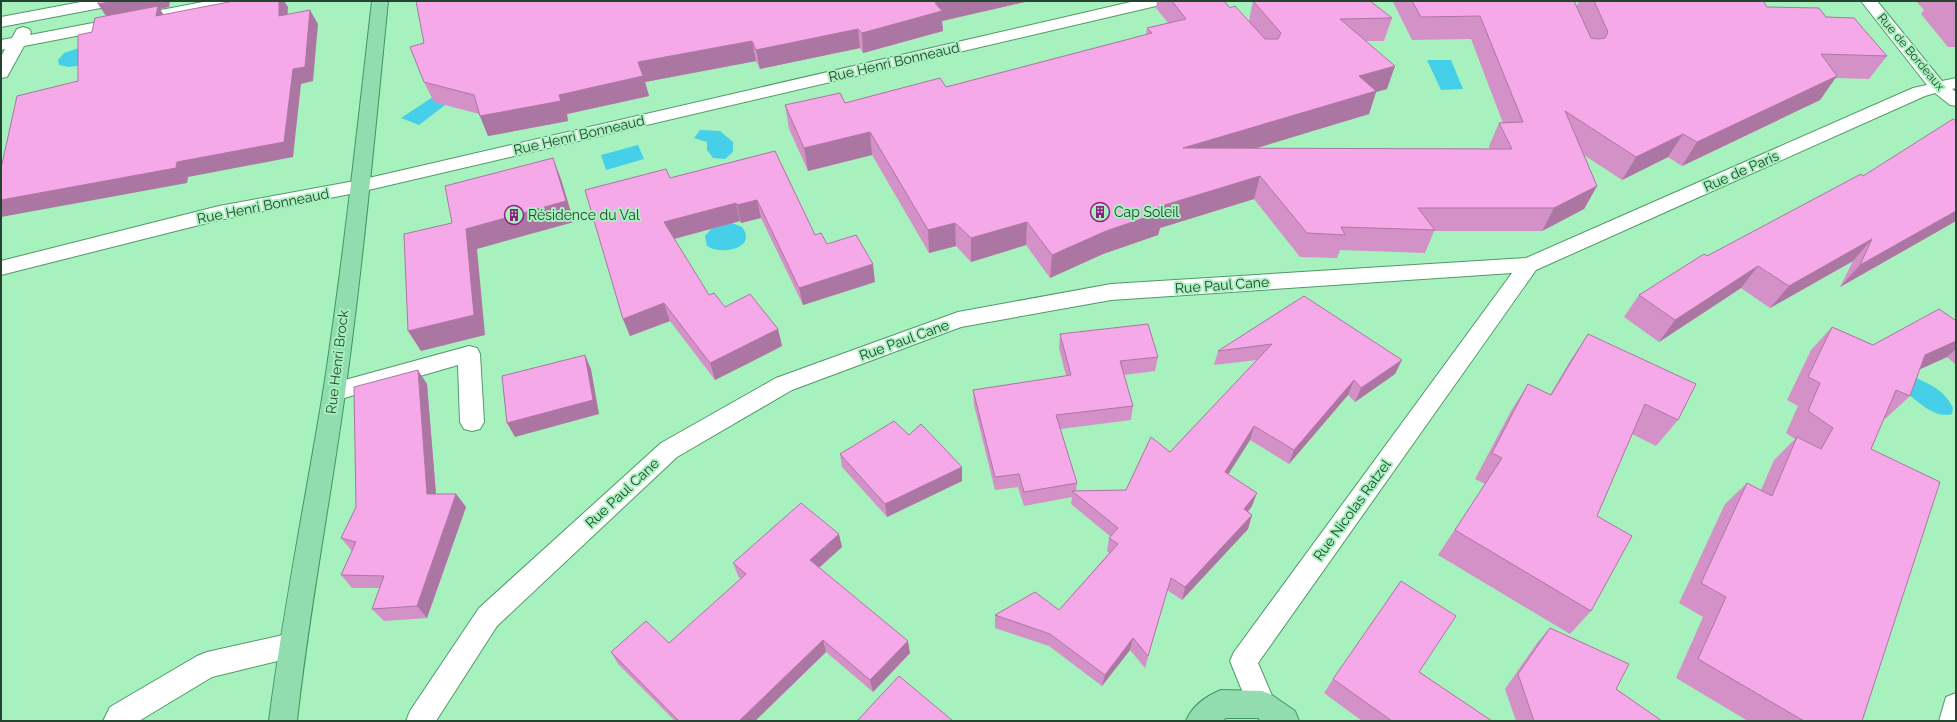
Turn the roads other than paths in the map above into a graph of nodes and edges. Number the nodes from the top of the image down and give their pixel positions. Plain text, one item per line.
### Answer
1 (40, 1) edge
2 (111, 1) edge
3 (233, 1) edge
4 (380, 1) edge
5 (1156, 1) edge
6 (1869, 1) edge
7 (31, 17) junction
8 (1, 22) edge
9 (18, 42) junction
10 (1, 45) edge
11 (1, 73) edge
12 (1956, 83) edge
13 (1938, 87) junction
14 (1956, 101) edge
15 (360, 186) junction
16 (1529, 265) junction
17 (1, 268) edge
18 (334, 392) junction
19 (472, 422) dead end
20 (292, 646) junction
21 (1262, 705) junction
22 (1956, 707) edge
23 (117, 721) edge
24 (283, 721) edge
25 (420, 721) edge
26 (1200, 721) edge
27 (1285, 721) edge
28 (1953, 721) edge

1 - 7 street
2 - 7 street
3 - 9 street
4 - 15 main road, Rue Henri Brock
5 - 15 street, Rue Henri Bonneaud
6 - 13 street, Rue de Bordeaux
7 - 8 street
7 - 9 street
9 - 10 street
9 - 11 street
12 - 13 street, Rue de Paris
13 - 14 street, Rue de Bordeaux
13 - 16 street, Rue de Paris
15 - 17 street, Rue Henri Bonneaud
15 - 18 main road, Rue Henri Brock
16 - 21 street, Rue Nicolas Ratzel
16 - 25 street, Rue Paul Cane
18 - 19 street
18 - 20 main road, Rue Henri Brock
20 - 23 street
20 - 24 main road, Rue Henri Brock
21 - 26 main road
21 - 27 main road
22 - 28 street

